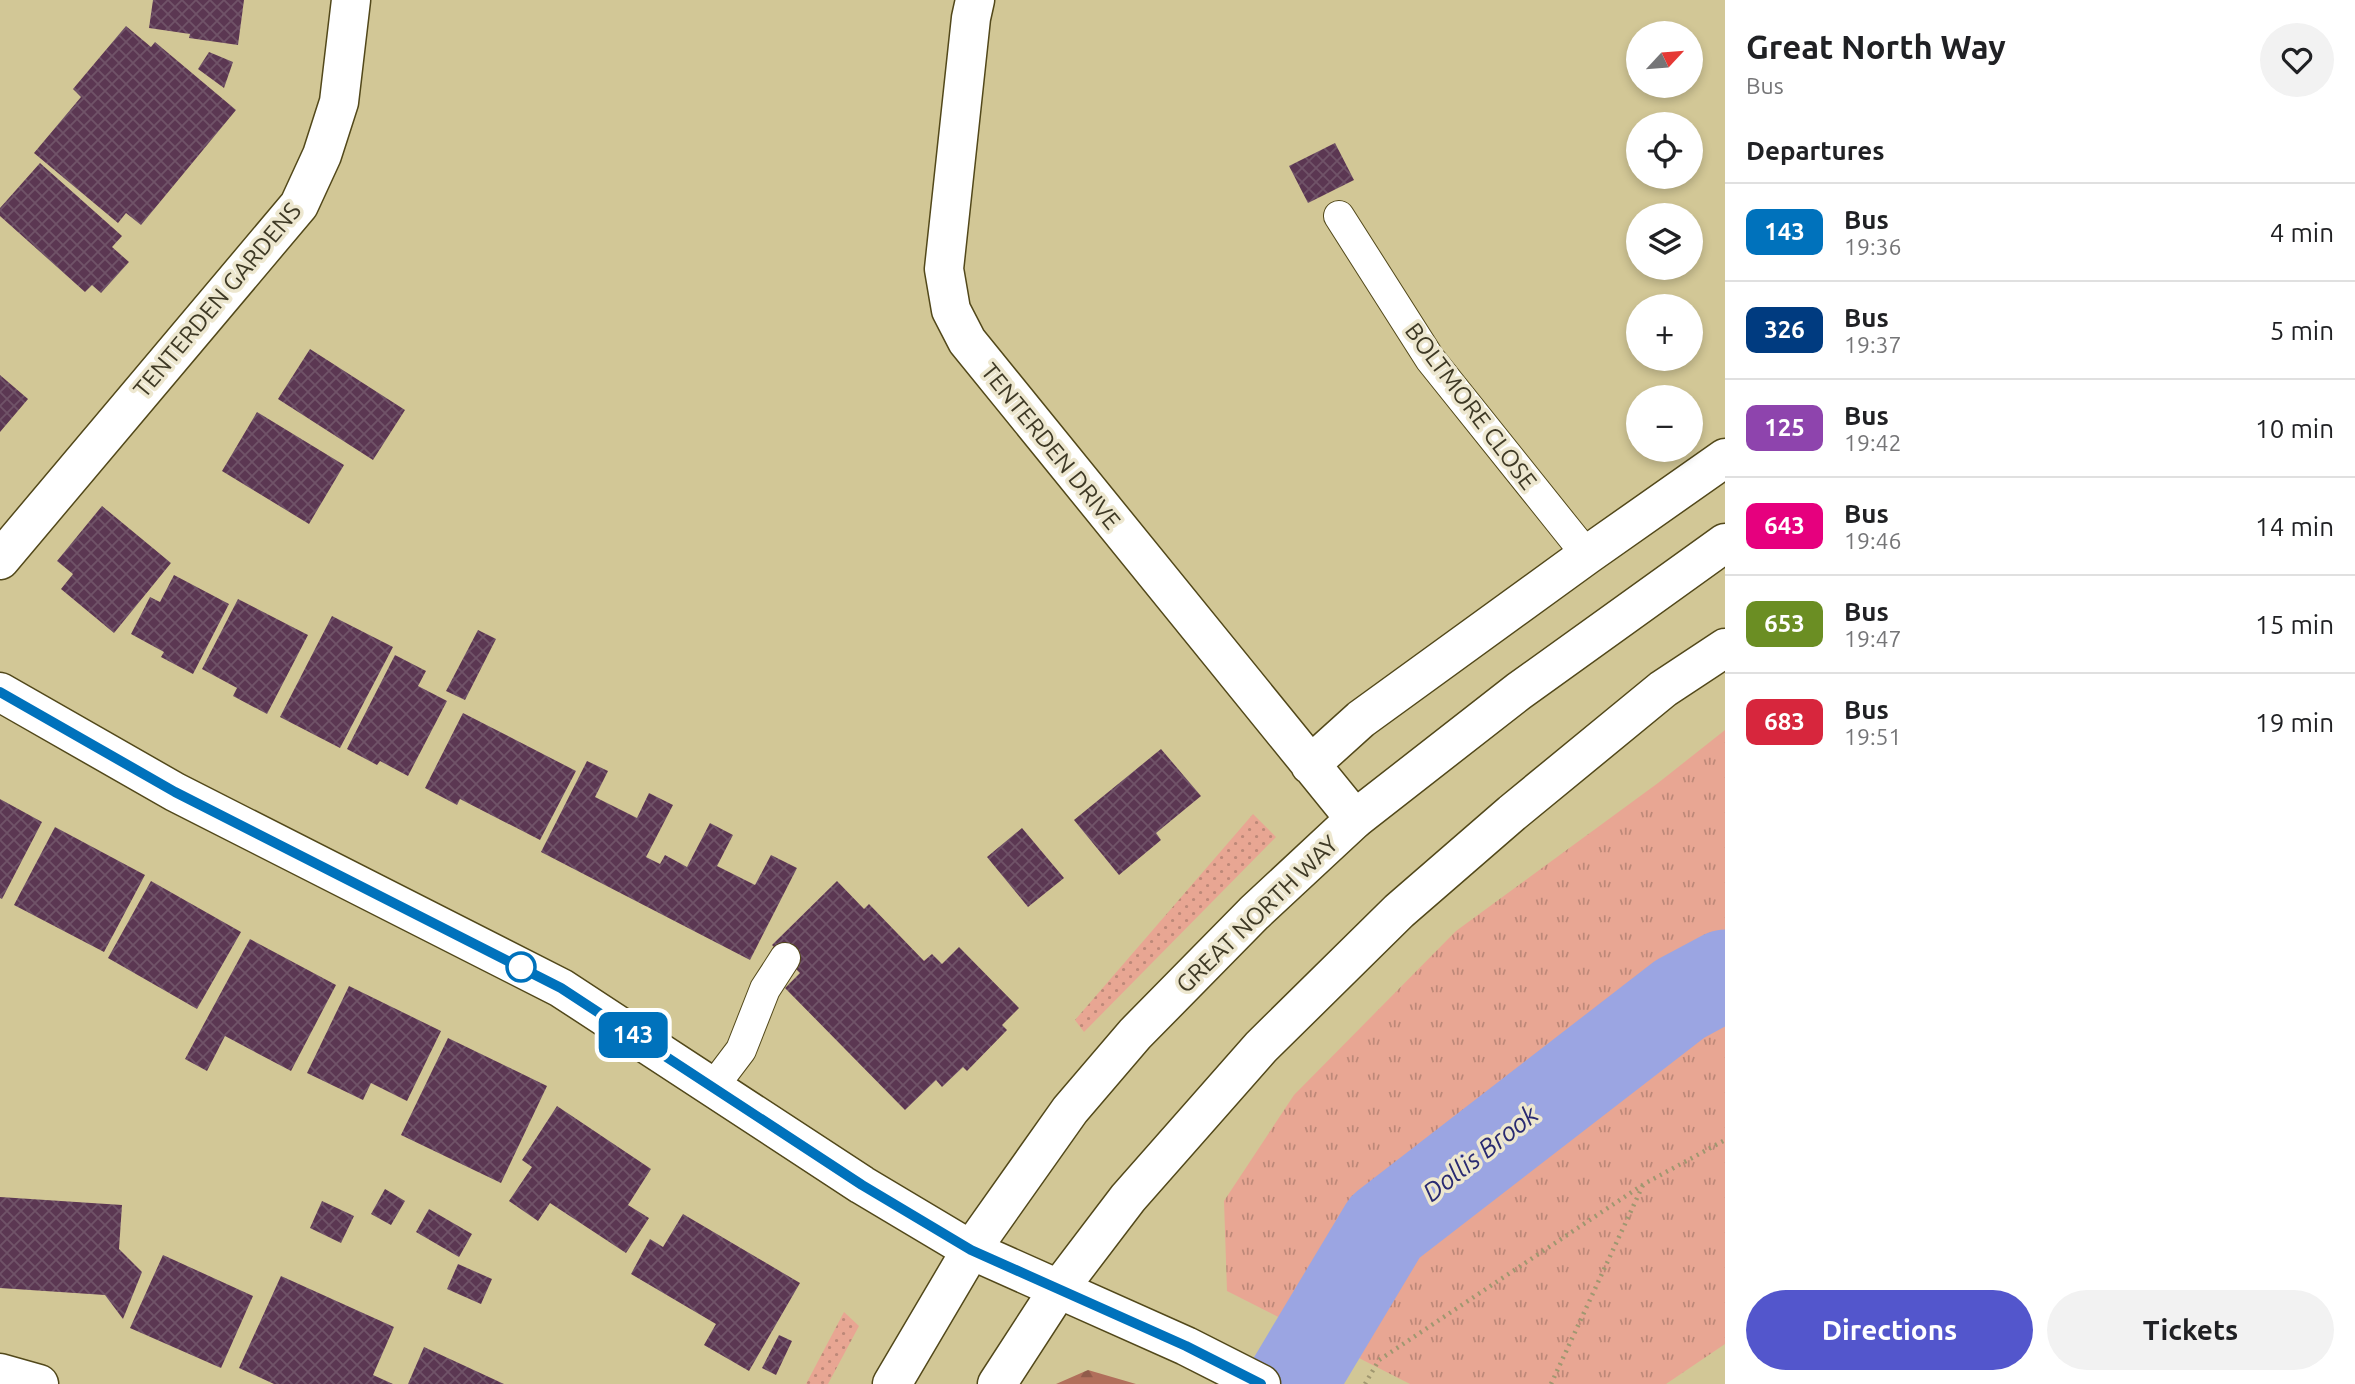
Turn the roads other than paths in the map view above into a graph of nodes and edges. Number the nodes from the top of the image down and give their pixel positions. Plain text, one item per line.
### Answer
1 (351, 0) edge
2 (975, 0) edge
3 (1339, 216) dead end
4 (1725, 458) edge
5 (1725, 543) edge
6 (1587, 555) junction
7 (0, 560) edge
8 (1725, 649) edge
9 (0, 692) edge
10 (1310, 765) junction
11 (1355, 819) junction
12 (785, 958) dead end
13 (713, 1087) junction
14 (971, 1250) junction
15 (1058, 1290) junction
16 (0, 1373) edge
17 (39, 1384) edge
18 (892, 1384) edge
19 (997, 1384) edge
20 (1261, 1384) edge

1 - 7 main road, TENTERDEN GARDENS
2 - 10 main road, TENTERDEN DRIVE
3 - 6 lane, BOLTMORE CLOSE
4 - 6 main road
5 - 11 main road, GREAT NORTH WAY
6 - 10 main road
8 - 15 main road
9 - 13 main road
10 - 11 main road, TENTERDEN DRIVE
11 - 14 main road, GREAT NORTH WAY
12 - 13 lane
13 - 14 main road
14 - 15 main road
14 - 18 main road, GREAT NORTH WAY
15 - 19 main road
15 - 20 main road
16 - 17 main road

